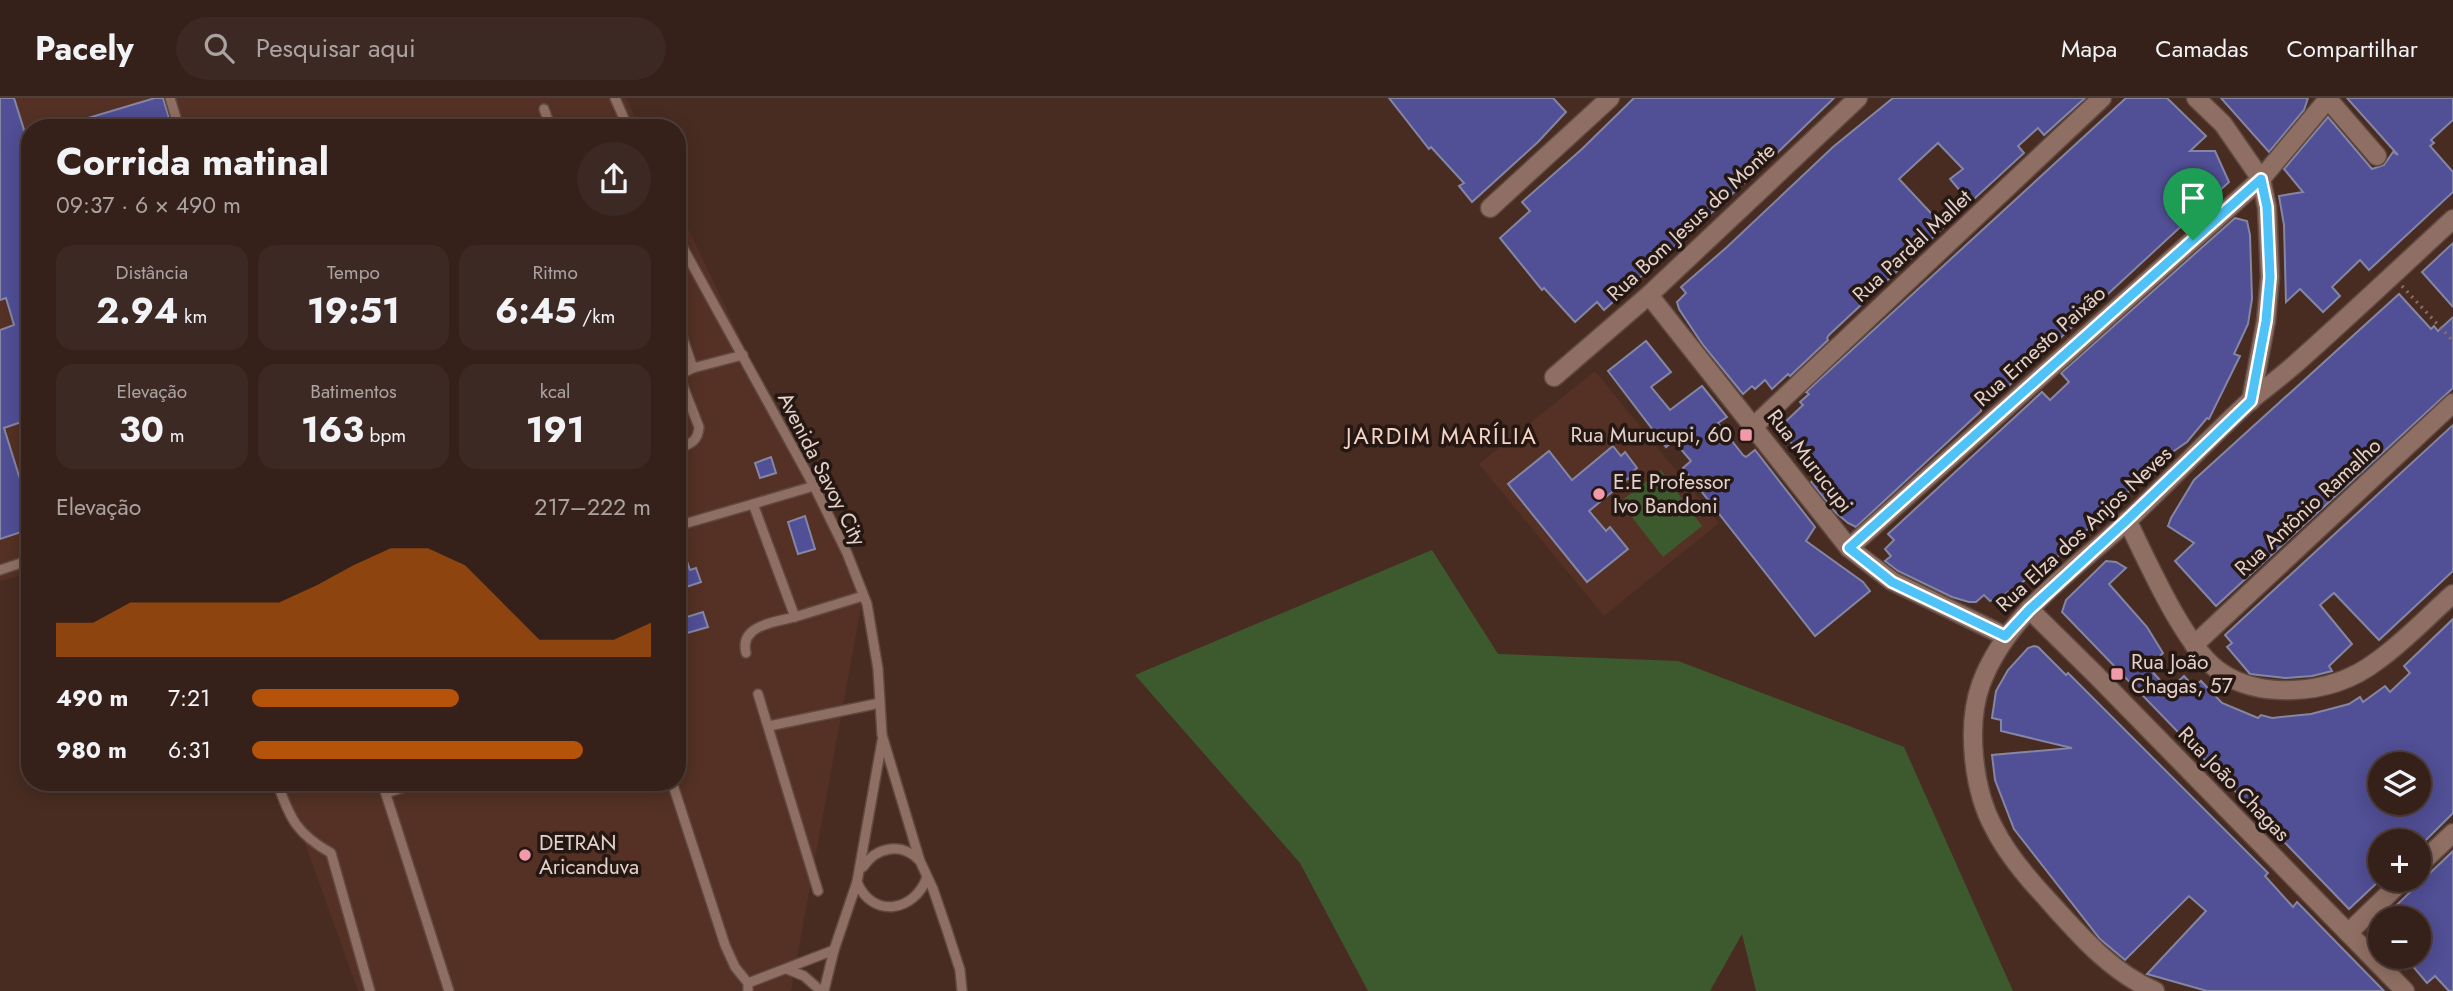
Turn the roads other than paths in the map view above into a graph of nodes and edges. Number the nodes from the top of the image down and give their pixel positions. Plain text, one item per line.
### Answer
1 (170, 98) edge
2 (615, 98) edge
3 (1610, 98) edge
4 (1858, 98) edge
5 (2102, 98) edge
6 (2196, 98) edge
7 (2327, 99) edge
8 (544, 109) dead end
9 (176, 119) edge
10 (548, 119) edge
11 (624, 119) edge
12 (2377, 156) dead end
13 (2261, 179) junction
14 (1490, 208) dead end
15 (2453, 219) edge
16 (686, 253) edge
17 (1648, 295) junction
18 (686, 348) edge
19 (743, 355) junction
20 (693, 368) junction
21 (686, 373) edge
22 (1554, 377) dead end
23 (686, 391) edge
24 (2251, 401) junction
25 (2453, 403) edge
26 (1754, 426) junction
27 (686, 445) edge
28 (814, 486) junction
29 (753, 505) junction
30 (2127, 520) junction
31 (686, 524) edge
32 (1849, 548) junction
33 (21, 563) edge
34 (0, 569) edge
35 (2453, 594) edge
36 (863, 596) junction
37 (2029, 610) junction
38 (795, 617) junction
39 (2005, 636) junction
40 (2194, 645) junction
41 (746, 653) dead end
42 (758, 694) dead end
43 (880, 703) junction
44 (769, 726) junction
45 (883, 736) junction
46 (280, 791) edge
47 (392, 791) edge
48 (676, 791) edge
49 (386, 793) joint
50 (2453, 833) edge
51 (2431, 854) edge
52 (920, 861) junction
53 (927, 877) junction
54 (858, 878) junction
55 (818, 891) dead end
56 (2391, 892) edge
57 (2348, 933) junction
58 (834, 950) junction
59 (787, 969) junction
60 (748, 987) edge
61 (370, 991) edge
62 (449, 991) edge
63 (822, 991) edge
64 (962, 991) edge
65 (2155, 991) edge
66 (2405, 991) edge

1 - 9 lane
2 - 11 lane
3 - 14 street
4 - 17 street, Rua Bom Jesus do Monte
5 - 26 street, Rua Pardal Mallet
6 - 13 street
7 - 12 street
7 - 13 street, Rua Ernesto Paixão
8 - 10 lane
13 - 24 street
13 - 32 street, Rua Ernesto Paixão
15 - 24 street, Rua Elza dos Anjos Neves
16 - 19 lane, Avenida Savoy City
17 - 22 street, Rua Bom Jesus do Monte
17 - 26 street, Rua Murucupi
18 - 20 lane
19 - 20 lane
19 - 28 lane, Avenida Savoy City
20 - 21 lane
23 - 27 lane
24 - 30 street, Rua Elza dos Anjos Neves
25 - 40 street, Rua Antônio Ramalho
26 - 32 street, Rua Murucupi
28 - 29 lane
28 - 36 lane, Avenida Savoy City
29 - 31 lane
29 - 38 lane
30 - 37 street, Rua Elza dos Anjos Neves
30 - 40 street
32 - 39 street, Rua Murucupi
33 - 34 lane
35 - 40 street
36 - 38 lane
36 - 43 lane, Avenida Savoy City
37 - 39 street, Rua Elza dos Anjos Neves
37 - 57 street, Rua João Chagas
38 - 41 lane
39 - 65 street, Rua Elza dos Anjos Neves
42 - 44 lane
43 - 44 lane
43 - 45 lane, Avenida Savoy City
44 - 55 lane
45 - 52 lane
45 - 54 lane
46 - 61 lane
47 - 49 lane
48 - 60 lane
49 - 62 lane
50 - 51 street
52 - 53 lane
52 - 54 lane
53 - 54 lane
53 - 64 lane
54 - 58 lane
56 - 57 street
57 - 66 street, Rua João Chagas
58 - 59 lane
58 - 63 lane
59 - 60 lane
59 - 63 lane

